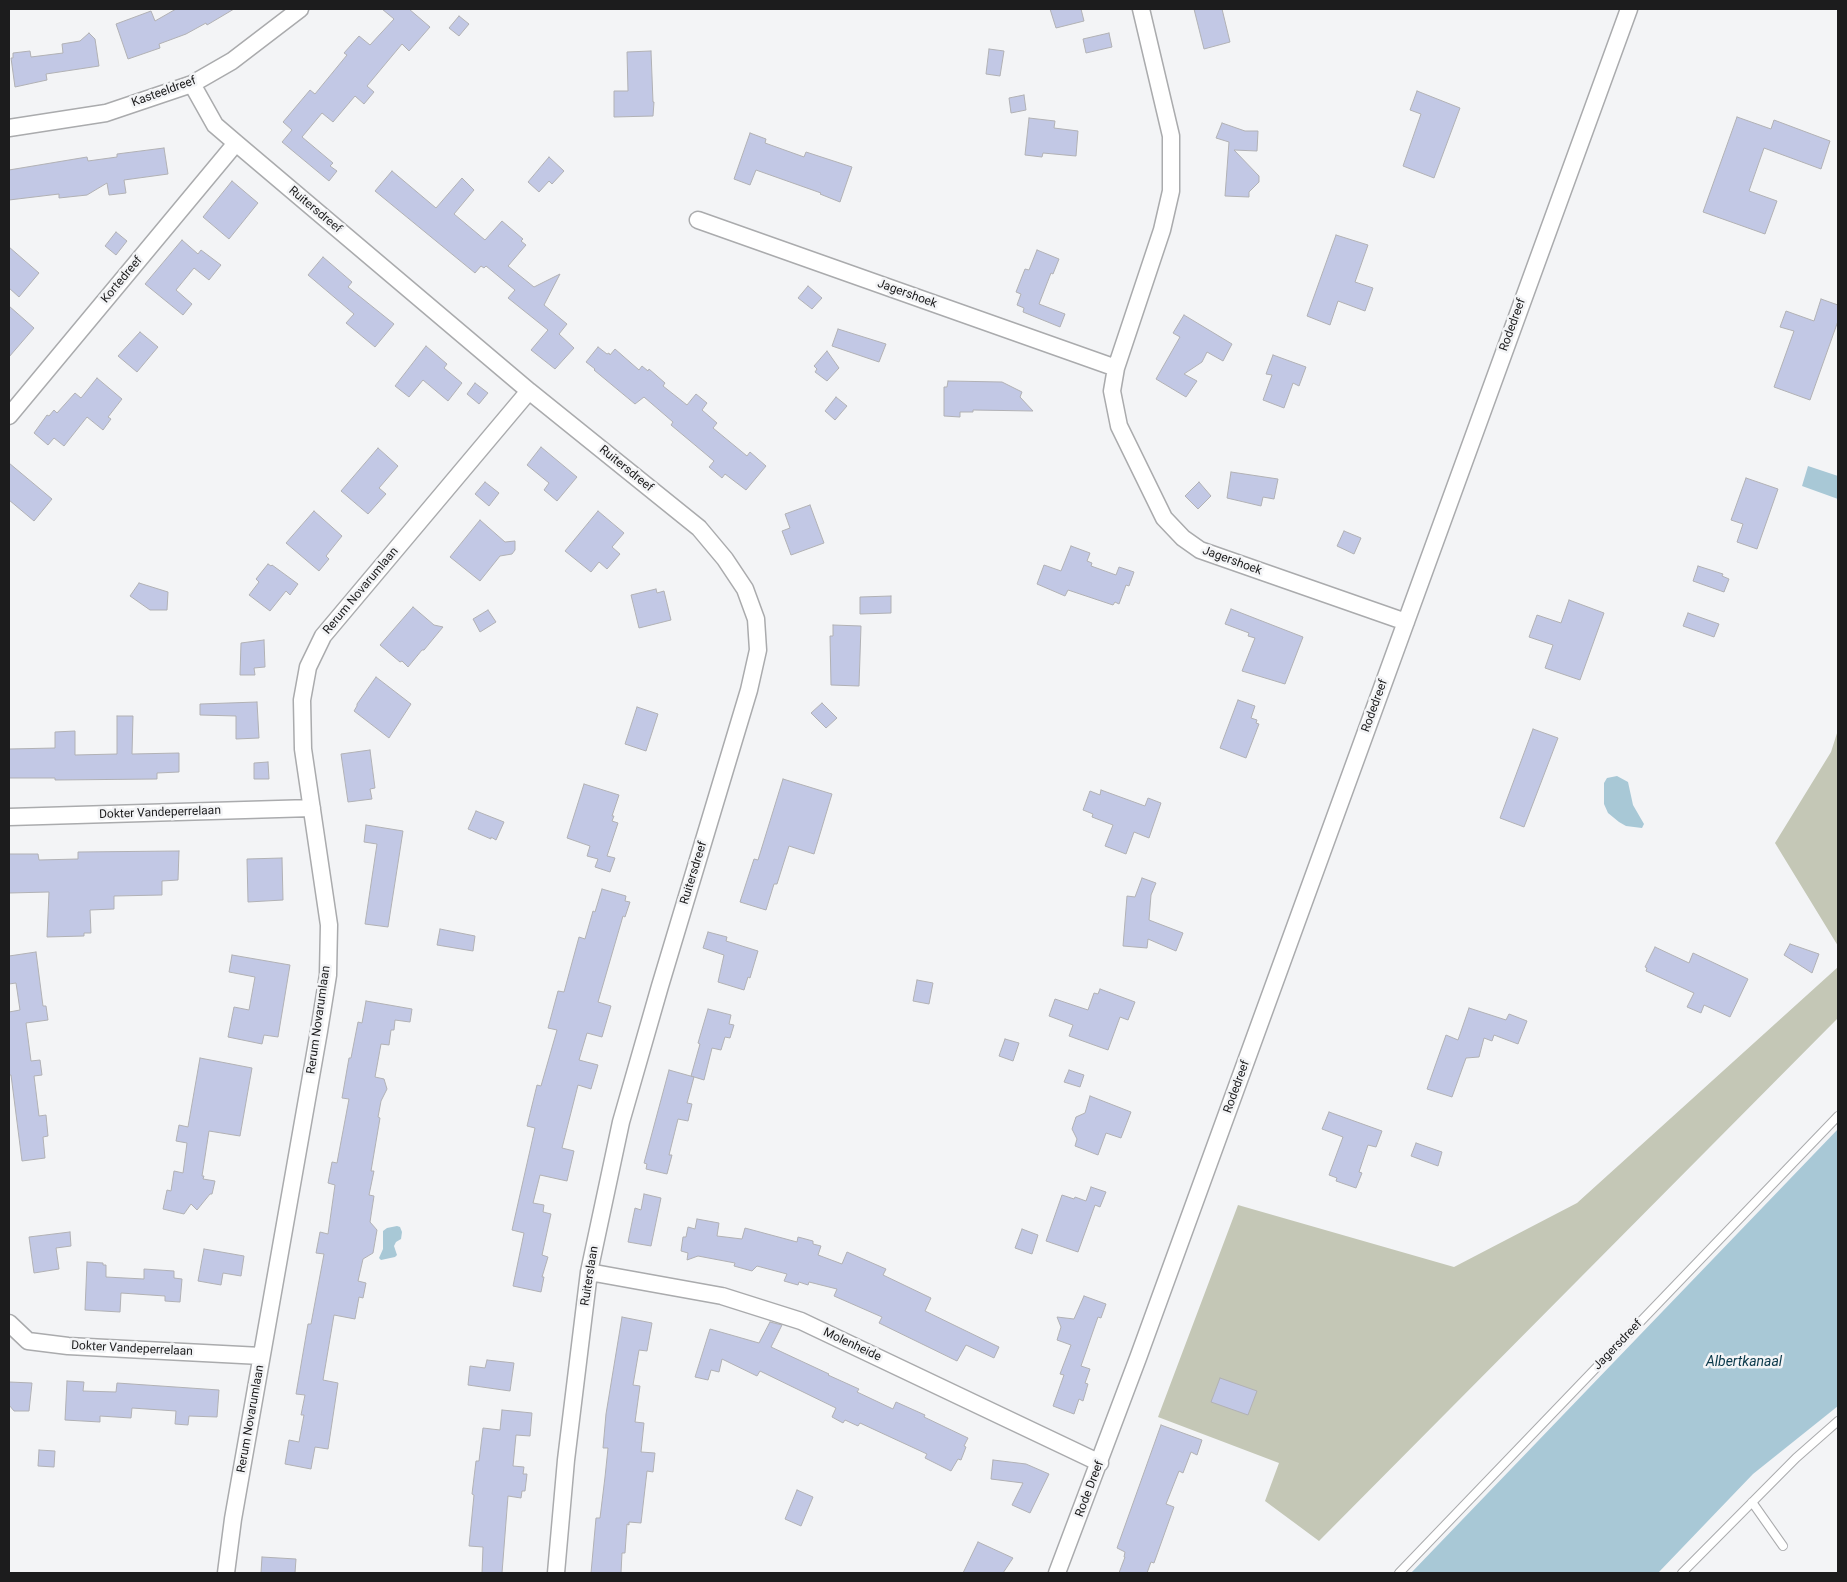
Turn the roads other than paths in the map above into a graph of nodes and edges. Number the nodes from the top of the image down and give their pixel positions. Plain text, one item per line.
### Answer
1 (300, 9) edge
2 (1141, 9) edge
3 (1628, 9) edge
4 (192, 84) junction
5 (9, 128) edge
6 (236, 143) junction
7 (698, 220) dead end
8 (1116, 368) junction
9 (529, 391) junction
10 (9, 416) edge
11 (1406, 622) junction
12 (312, 808) junction
13 (9, 817) edge
14 (660, 986) joint
15 (1838, 1116) edge
16 (589, 1272) junction
17 (9, 1323) edge
18 (261, 1356) junction
19 (1122, 1403) joint
20 (1838, 1421) edge
21 (1100, 1463) junction
22 (1752, 1502) junction
23 (1783, 1546) dead end
24 (226, 1573) edge
25 (556, 1573) edge
26 (1057, 1573) edge
27 (1399, 1573) edge
28 (1682, 1573) edge

1 - 4 street, Kasteeldreef
2 - 8 street, Jagershoek
3 - 11 street, Rodedreef
4 - 5 street, Kasteeldreef
4 - 6 street, Ruitersdreef
6 - 9 street, Ruitersdreef
6 - 10 street, Kortedreef
7 - 8 street, Jagershoek
8 - 11 street, Jagershoek
9 - 12 street, Rerum Novarumlaan
9 - 14 street, Ruitersdreef
11 - 19 street, Rodedreef
12 - 13 street, Dokter Vandeperrelaan
12 - 18 street, Rerum Novarumlaan
14 - 16 street, Ruiterslaan
15 - 27 lane, Jagersdreef
16 - 21 street, Molenheide
16 - 25 street, Ruiterslaan
17 - 18 street, Dokter Vandeperrelaan
18 - 24 street, Rerum Novarumlaan
19 - 21 street, Rode Dreef
20 - 22 lane
21 - 26 street, Rode Dreef
22 - 23 lane
22 - 28 lane

